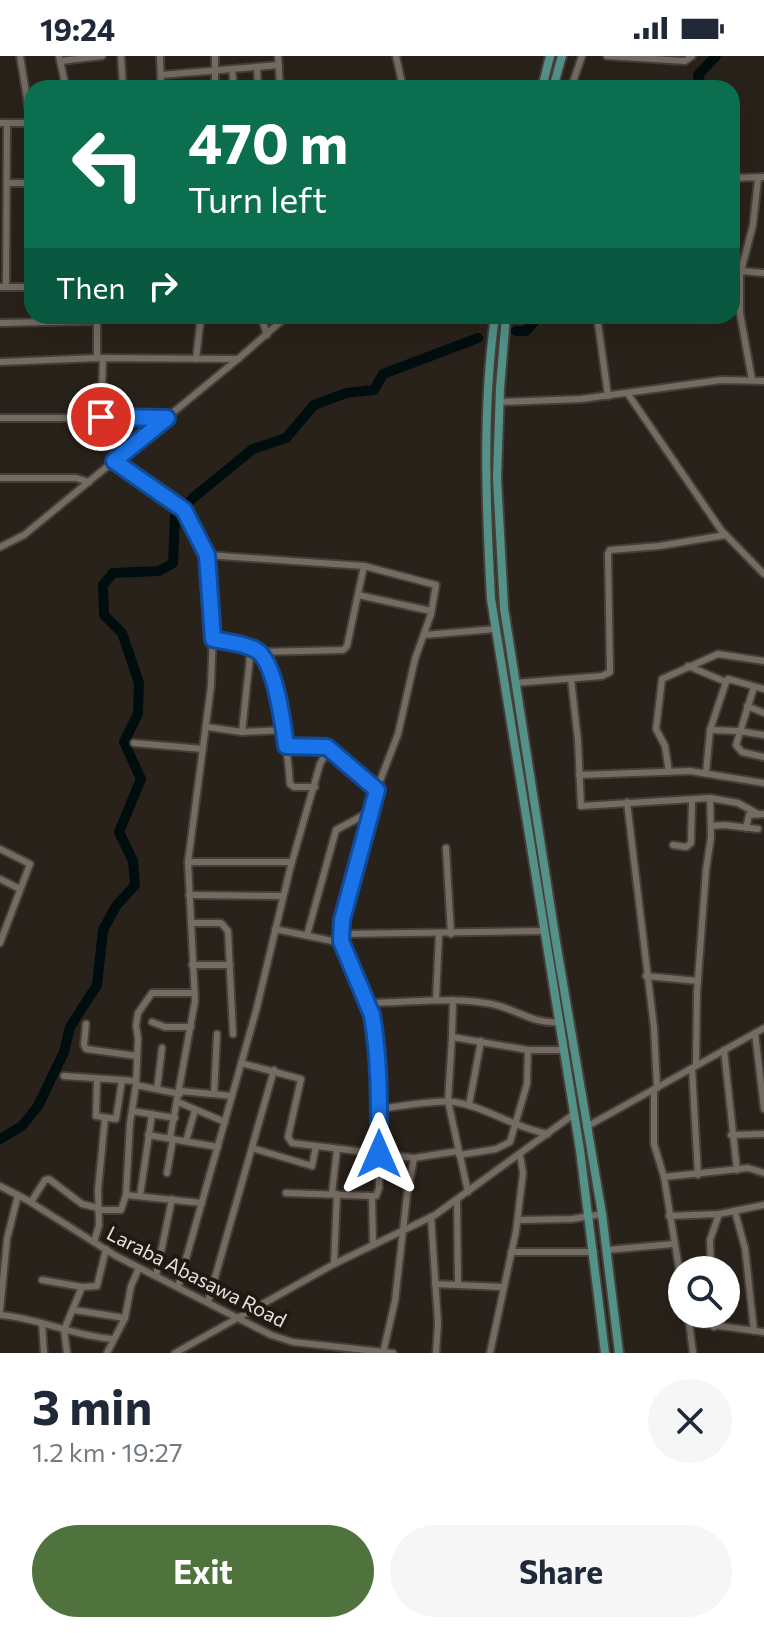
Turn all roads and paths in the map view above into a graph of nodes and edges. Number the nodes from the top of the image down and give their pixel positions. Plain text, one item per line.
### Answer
1 (20, 56) edge
2 (94, 56) edge
3 (102, 56) edge
4 (121, 56) edge
5 (160, 56) edge
6 (215, 56) edge
7 (278, 56) edge
8 (396, 56) edge
9 (550, 56) edge
10 (562, 56) edge
11 (582, 56) edge
12 (607, 56) edge
13 (692, 56) edge
14 (60, 58) edge
15 (279, 65) junction
16 (257, 67) junction
17 (232, 69) junction
18 (214, 71) junction
19 (161, 75) junction
20 (24, 80) edge
21 (64, 80) edge
22 (122, 80) edge
23 (161, 80) edge
24 (215, 80) edge
25 (233, 80) edge
26 (258, 80) edge
27 (280, 80) edge
28 (401, 80) edge
29 (544, 80) edge
30 (555, 80) edge
31 (574, 80) edge
32 (4, 123) edge
33 (740, 178) edge
34 (761, 178) edge
35 (7, 183) junction
36 (24, 183) edge
37 (753, 222) junction
38 (764, 222) edge
39 (741, 271) junction
40 (764, 273) edge
41 (740, 278) edge
42 (3, 287) edge
43 (24, 287) edge
44 (24, 322) edge
45 (0, 323) edge
46 (97, 324) edge
47 (200, 324) edge
48 (264, 324) edge
49 (279, 324) edge
50 (495, 324) edge
51 (505, 324) edge
52 (598, 324) edge
53 (740, 324) edge
54 (267, 335) junction
55 (100, 358) junction
56 (196, 359) junction
57 (238, 359) junction
58 (0, 362) edge
59 (752, 380) junction
60 (764, 381) edge
61 (628, 394) junction
62 (608, 396) junction
63 (499, 402) junction
64 (101, 417) junction
65 (0, 418) edge
66 (167, 418) junction
67 (114, 461) junction
68 (0, 478) edge
69 (89, 482) junction
70 (726, 535) junction
71 (0, 547) edge
72 (207, 555) junction
73 (364, 566) junction
74 (764, 574) edge
75 (358, 595) junction
76 (431, 611) junction
77 (496, 629) junction
78 (424, 635) junction
79 (213, 639) junction
80 (251, 647) junction
81 (258, 652) junction
82 (764, 661) edge
83 (688, 666) junction
84 (571, 679) junction
85 (726, 682) junction
86 (515, 683) junction
87 (754, 687) junction
88 (764, 689) edge
89 (747, 706) junction
90 (764, 713) edge
91 (207, 727) junction
92 (284, 730) junction
93 (710, 730) junction
94 (739, 731) junction
95 (242, 732) junction
96 (764, 735) edge
97 (134, 743) dead end
98 (286, 746) junction
99 (329, 748) junction
100 (203, 749) junction
101 (764, 757) edge
102 (669, 772) junction
103 (706, 773) junction
104 (579, 775) junction
105 (764, 783) edge
106 (315, 787) junction
107 (377, 790) junction
108 (710, 798) junction
109 (692, 801) junction
110 (627, 802) junction
111 (373, 810) junction
112 (761, 814) edge
113 (711, 826) junction
114 (746, 828) junction
115 (758, 829) dead end
116 (673, 845) dead end
117 (446, 848) dead end
118 (0, 849) edge
119 (188, 862) junction
120 (292, 862) junction
121 (0, 879) edge
122 (20, 889) junction
123 (189, 895) junction
124 (283, 896) junction
125 (191, 923) junction
126 (275, 929) junction
127 (2, 930) edge
128 (543, 931) junction
129 (341, 934) junction
130 (439, 934) junction
131 (451, 934) junction
132 (307, 935) junction
133 (0, 943) edge
134 (342, 943) junction
135 (192, 965) junction
136 (230, 965) junction
137 (646, 976) junction
138 (698, 981) junction
139 (195, 993) junction
140 (436, 1000) junction
141 (453, 1000) junction
142 (367, 1003) junction
143 (152, 1022) dead end
144 (558, 1022) junction
145 (86, 1024) dead end
146 (191, 1027) junction
147 (764, 1028) edge
148 (755, 1033) junction
149 (217, 1034) dead end
150 (233, 1034) dead end
151 (452, 1037) junction
152 (481, 1041) junction
153 (162, 1048) dead end
154 (528, 1050) junction
155 (563, 1050) junction
156 (724, 1050) junction
157 (137, 1056) junction
158 (241, 1063) junction
159 (694, 1067) junction
160 (274, 1070) junction
161 (64, 1076) dead end
162 (97, 1079) junction
163 (122, 1080) junction
164 (136, 1083) junction
165 (656, 1088) junction
166 (157, 1089) junction
167 (180, 1092) junction
168 (214, 1094) junction
169 (232, 1096) junction
170 (764, 1099) edge
171 (448, 1101) junction
172 (178, 1102) junction
173 (469, 1105) junction
174 (379, 1109) junction
175 (764, 1109) edge
176 (195, 1110) junction
177 (132, 1111) junction
178 (152, 1114) junction
179 (574, 1114) junction
180 (105, 1118) junction
181 (175, 1118) junction
182 (225, 1122) junction
183 (514, 1125) junction
184 (586, 1127) junction
185 (548, 1134) junction
186 (764, 1134) edge
187 (148, 1135) junction
188 (731, 1135) junction
189 (172, 1139) junction
190 (186, 1141) junction
191 (316, 1146) junction
192 (218, 1147) junction
193 (252, 1148) junction
194 (337, 1149) junction
195 (459, 1153) junction
196 (379, 1154) junction
197 (520, 1155) junction
198 (414, 1158) junction
199 (737, 1170) junction
200 (167, 1173) dead end
201 (764, 1173) edge
202 (698, 1175) junction
203 (664, 1177) junction
204 (0, 1186) edge
205 (468, 1192) junction
206 (286, 1193) dead end
207 (334, 1194) junction
208 (18, 1195) junction
209 (126, 1195) junction
210 (140, 1196) junction
211 (372, 1196) junction
212 (172, 1199) junction
213 (457, 1200) junction
214 (31, 1202) junction
215 (202, 1203) junction
216 (764, 1205) edge
217 (98, 1209) junction
218 (735, 1212) junction
219 (602, 1214) junction
220 (719, 1214) junction
221 (589, 1216) junction
222 (669, 1216) junction
223 (431, 1217) junction
224 (518, 1220) junction
225 (403, 1231) junction
226 (4, 1239) edge
227 (94, 1242) junction
228 (673, 1244) junction
229 (373, 1245) junction
230 (106, 1249) junction
231 (607, 1250) junction
232 (511, 1252) junction
233 (594, 1252) junction
234 (676, 1256) edge
235 (711, 1256) edge
236 (334, 1264) junction
237 (139, 1268) junction
238 (156, 1276) junction
239 (42, 1280) dead end
240 (435, 1284) junction
241 (458, 1284) junction
242 (82, 1287) junction
243 (178, 1287) junction
244 (502, 1287) junction
245 (208, 1302) junction
246 (74, 1310) junction
247 (0, 1313) edge
248 (235, 1317) junction
249 (125, 1318) junction
250 (42, 1324) junction
251 (689, 1328) edge
252 (724, 1328) edge
253 (64, 1330) junction
254 (754, 1331) junction
255 (764, 1332) edge
256 (113, 1339) junction
257 (293, 1342) junction
258 (184, 1350) edge
259 (383, 1352) edge
260 (44, 1353) edge
261 (67, 1353) edge
262 (107, 1353) edge
263 (175, 1353) edge
264 (293, 1353) edge
265 (393, 1353) edge
266 (436, 1353) edge
267 (490, 1353) edge
268 (605, 1353) edge
269 (619, 1353) edge
270 (693, 1353) edge

1 - 20 street
2 - 3 street
2 - 14 street
4 - 22 street
5 - 19 street
6 - 18 street
7 - 15 street
8 - 28 street
9 - 29 main road
10 - 30 main road
11 - 31 street
12 - 13 street
14 - 21 street
15 - 16 street
15 - 27 street
16 - 17 street
16 - 26 street
17 - 18 street
17 - 25 street
18 - 19 street
18 - 24 street
19 - 23 street
32 - 35 street
33 - 34 street
34 - 37 street
35 - 36 street
35 - 42 street
37 - 38 street
37 - 39 street
39 - 40 street
39 - 41 street
42 - 43 street
44 - 45 street
46 - 55 street
47 - 56 street
48 - 54 street
49 - 54 street
50 - 77 main road
51 - 63 main road
52 - 62 street
53 - 59 street
54 - 57 street
55 - 56 street
55 - 58 street
55 - 64 street
56 - 57 street
57 - 66 street
59 - 60 street
59 - 61 street
61 - 62 street
61 - 70 street
62 - 63 street
63 - 86 main road
64 - 65 street
64 - 66 street
66 - 67 street
67 - 69 street
67 - 72 street
68 - 69 street
69 - 71 street
70 - 74 street
70 - 84 street
72 - 73 street
72 - 79 street
73 - 75 street
73 - 76 street
75 - 76 street
75 - 81 street
76 - 78 street
77 - 78 street
77 - 128 main road
78 - 107 street
79 - 80 street
79 - 91 street
80 - 81 street
80 - 95 street
81 - 92 street
82 - 83 street
83 - 85 street
83 - 102 street
84 - 86 street
84 - 104 street
85 - 87 street
85 - 93 street
86 - 184 main road
87 - 88 street
87 - 89 street
89 - 90 street
89 - 94 street
91 - 95 street
91 - 100 street
92 - 95 street
92 - 98 street
93 - 94 street
93 - 103 street
94 - 96 street
94 - 101 street
97 - 100 street
98 - 99 street
98 - 106 street
99 - 106 street
99 - 107 street
100 - 119 street
102 - 103 street
102 - 104 street
103 - 105 street
104 - 110 street
106 - 120 street
107 - 111 street
108 - 109 street
108 - 112 street
108 - 113 street
109 - 110 street
109 - 116 street
110 - 137 street
111 - 129 street
111 - 132 street
112 - 114 street
113 - 114 street
113 - 138 street
114 - 115 street
117 - 131 street
118 - 122 street
119 - 120 street
119 - 123 street
120 - 124 street
121 - 122 street
122 - 127 street
123 - 124 street
123 - 125 street
124 - 126 street
125 - 135 street
125 - 136 street
126 - 132 street
126 - 158 street
127 - 133 street
128 - 131 street
128 - 144 main road
129 - 130 street
129 - 134 street
130 - 131 street
130 - 140 street
132 - 134 street
134 - 142 street
135 - 136 street
135 - 139 street
136 - 150 street
137 - 138 street
137 - 165 street
138 - 159 street
139 - 146 street
139 - 157 street
140 - 141 street
140 - 142 street
141 - 144 street
141 - 151 street
142 - 174 street
143 - 146 street
144 - 155 main road
145 - 157 street
146 - 167 street
147 - 148 street
148 - 156 street
148 - 170 street
149 - 168 street
151 - 152 street
151 - 171 street
152 - 154 street
152 - 173 street
153 - 166 street
154 - 155 street
154 - 183 street
155 - 179 main road
156 - 159 street
156 - 188 street
157 - 164 street
158 - 160 street
158 - 169 street
159 - 165 street
159 - 202 street
160 - 191 street
160 - 193 street
161 - 162 street
162 - 163 street
162 - 180 street
163 - 164 street
163 - 180 street
164 - 166 street
164 - 177 street
165 - 184 street
165 - 203 street
166 - 167 street
167 - 168 street
167 - 172 street
168 - 169 street
169 - 182 street
170 - 175 street
171 - 173 street
171 - 174 street
171 - 195 street
172 - 176 street
172 - 181 street
173 - 183 street
174 - 196 street
176 - 182 street
176 - 190 street
177 - 178 street
177 - 209 street
178 - 181 street
178 - 187 street
179 - 185 street
179 - 221 main road
180 - 217 street
181 - 189 street
182 - 192 street
183 - 185 street
183 - 195 street
184 - 219 main road
185 - 197 street
186 - 188 street
187 - 189 street
187 - 210 street
188 - 199 street
189 - 190 street
189 - 200 street
190 - 192 street
191 - 193 street
191 - 194 street
192 - 215 street
193 - 245 street
194 - 196 street
194 - 207 street
195 - 198 street
195 - 205 street
196 - 198 street
196 - 211 street
197 - 205 street
197 - 224 street
198 - 225 street
199 - 201 street
199 - 202 street
202 - 203 street
203 - 222 street
204 - 208 street, Laraba Abasawa Road
205 - 213 street
206 - 207 street
207 - 211 street
207 - 236 street
208 - 214 street, Laraba Abasawa Road
208 - 226 street
209 - 210 street
209 - 217 street
210 - 212 street
211 - 229 street
212 - 215 street
212 - 238 street
213 - 223 street
213 - 241 street
214 - 217 street
214 - 227 street, Laraba Abasawa Road
215 - 243 street
216 - 218 street
217 - 227 street
218 - 220 street
218 - 254 street
219 - 221 street
219 - 231 main road
220 - 222 street
220 - 235 street
221 - 224 street
221 - 233 main road
222 - 228 street
223 - 225 street
223 - 240 street
224 - 232 street
225 - 229 street
225 - 259 street
226 - 247 street
227 - 230 street, Laraba Abasawa Road
228 - 231 street
228 - 234 street
229 - 236 street
230 - 237 street, Laraba Abasawa Road
230 - 242 street
231 - 269 main road
232 - 233 street
232 - 244 street
233 - 268 main road
236 - 248 street
237 - 238 street, Laraba Abasawa Road
237 - 249 street
238 - 243 street, Laraba Abasawa Road
239 - 242 street
240 - 241 street
240 - 266 street
241 - 244 street
242 - 246 street
243 - 245 street, Laraba Abasawa Road
244 - 267 street
245 - 248 street, Laraba Abasawa Road
246 - 249 street
246 - 253 street
247 - 250 street
248 - 257 street, Laraba Abasawa Road
248 - 258 street
249 - 256 street
250 - 253 street
250 - 260 street
251 - 270 street
252 - 254 street
253 - 256 street
253 - 261 street
254 - 255 street
256 - 262 street
257 - 259 street, Laraba Abasawa Road
257 - 264 street
258 - 263 street
259 - 265 street, Laraba Abasawa Road

